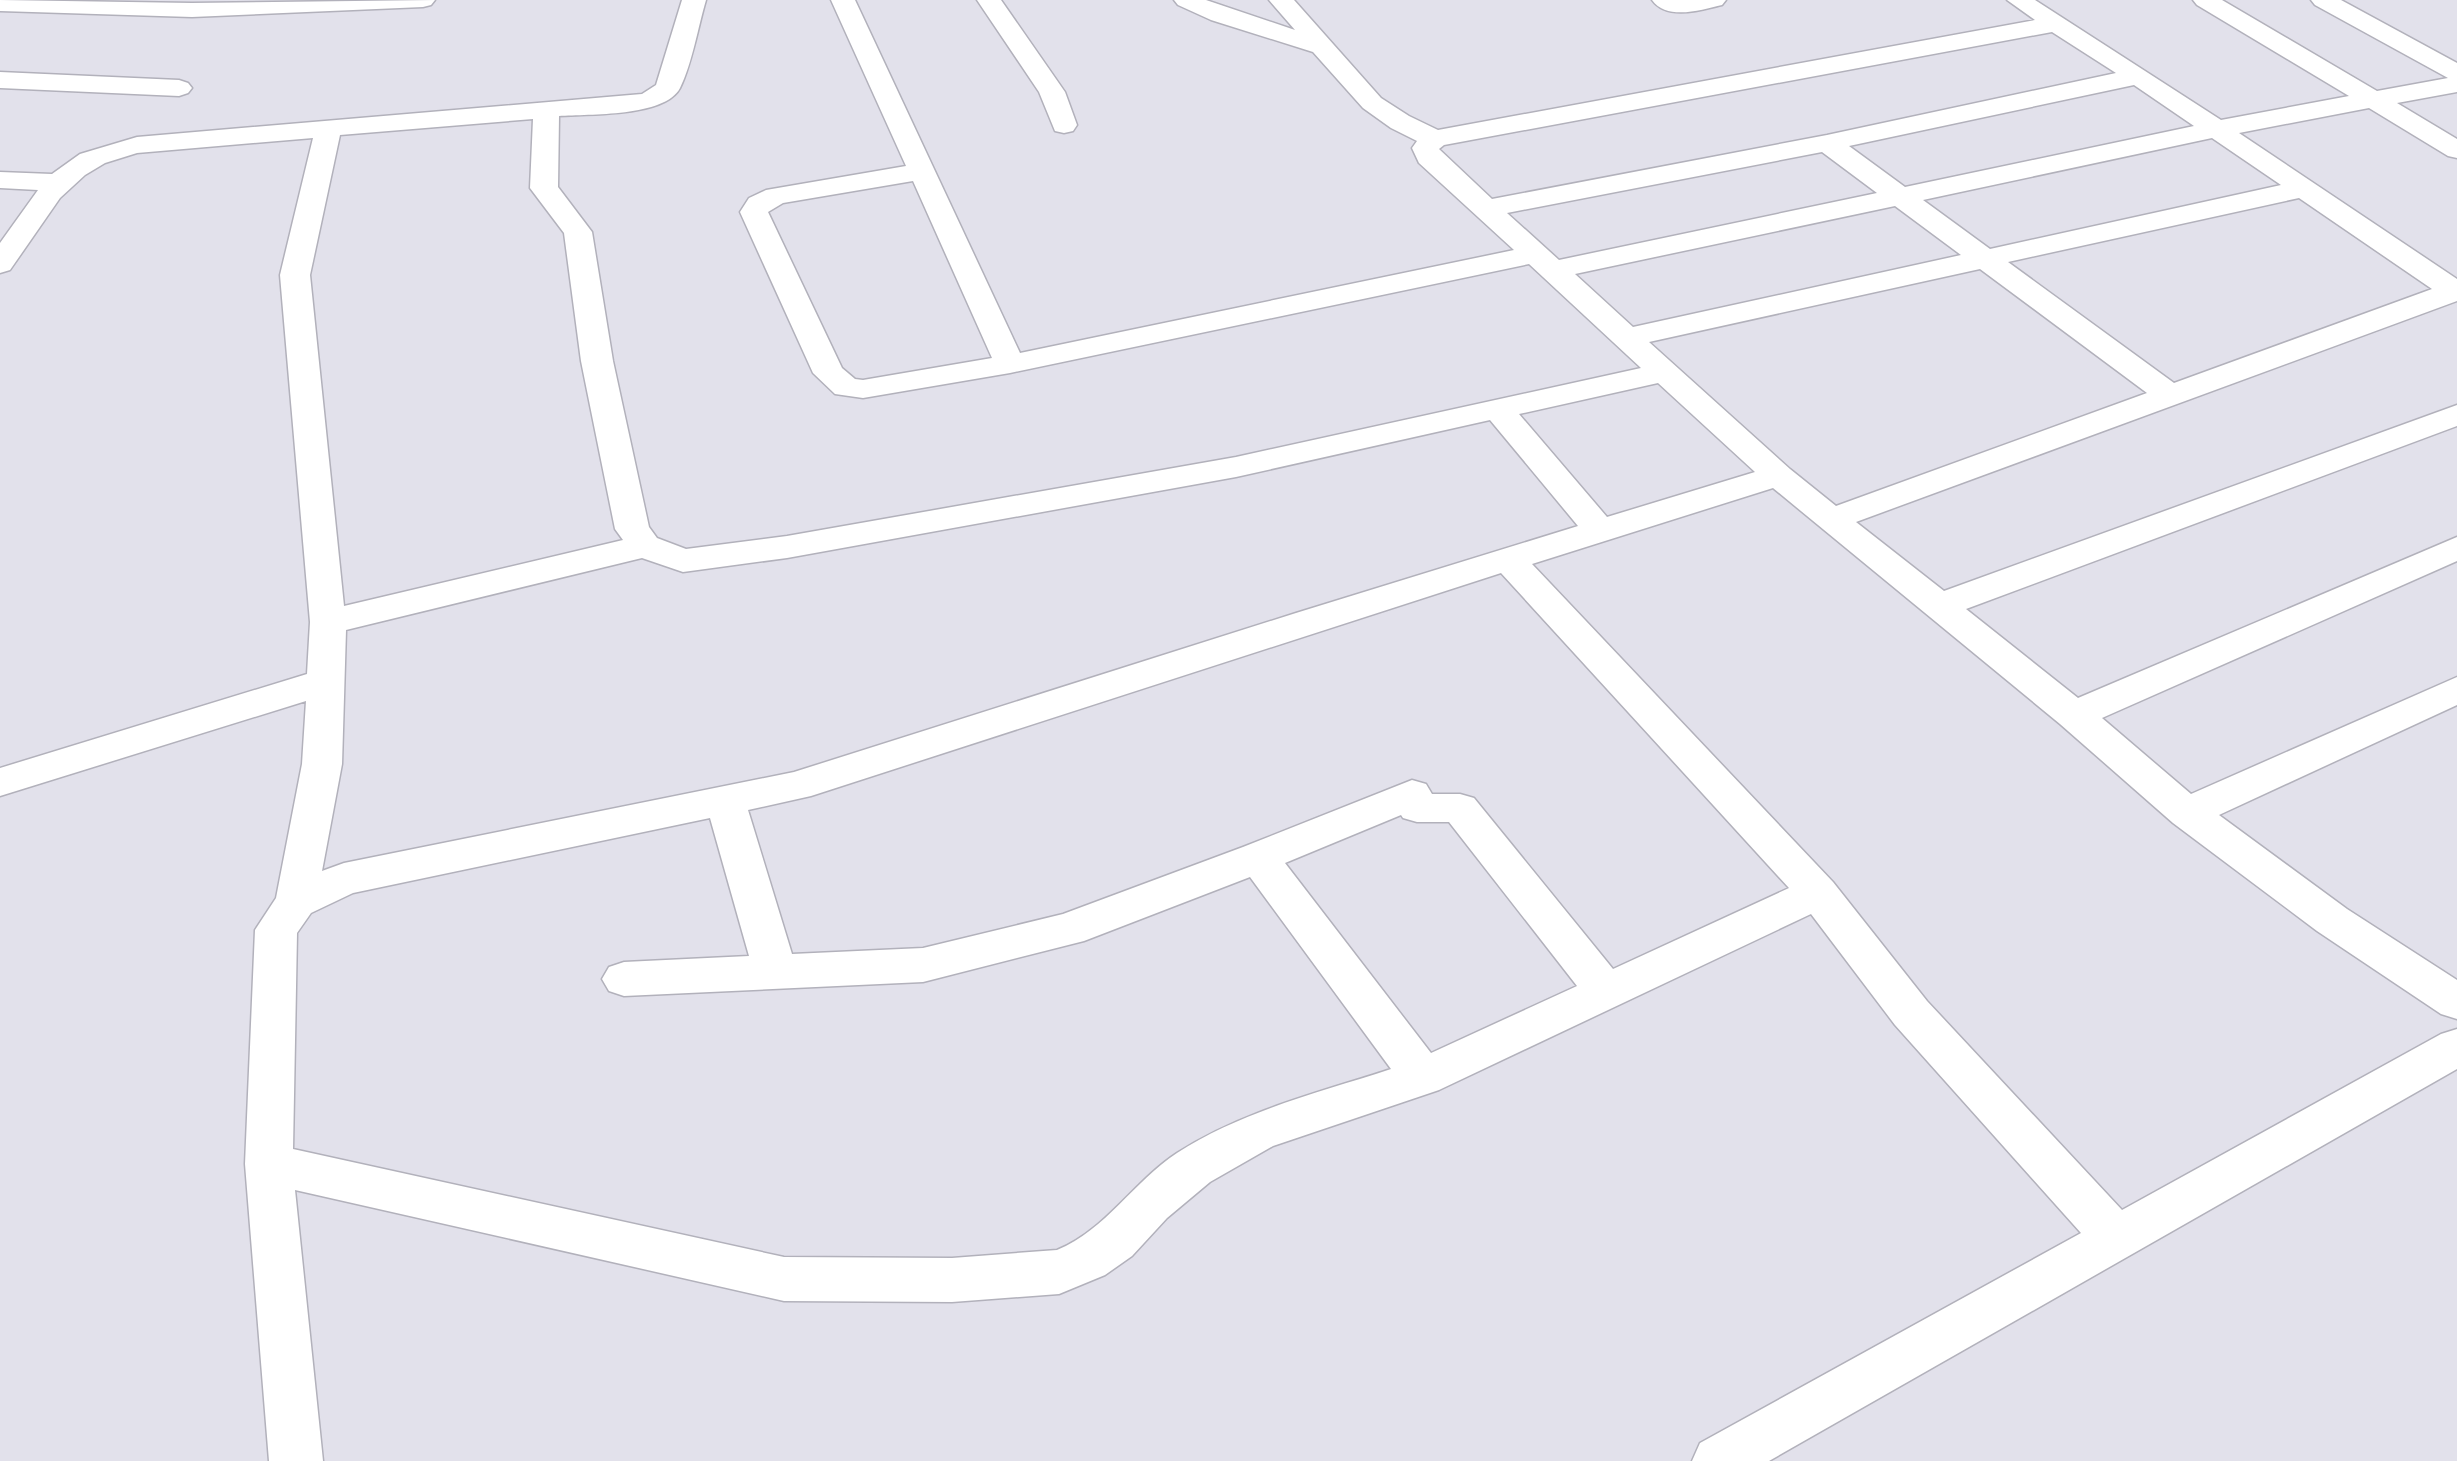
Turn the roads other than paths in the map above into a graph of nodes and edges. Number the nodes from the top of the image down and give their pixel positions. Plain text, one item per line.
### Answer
1 (423, 0) edge
2 (694, 0) edge
3 (843, 0) edge
4 (989, 0) edge
5 (1186, 0) edge
6 (1281, 0) edge
7 (1664, 0) edge
8 (1714, 0) edge
9 (2020, 0) edge
10 (2205, 0) edge
11 (2323, 0) edge
12 (0, 4) edge
13 (2055, 23) junction
14 (1321, 46) junction
15 (2457, 73) edge
16 (2138, 76) junction
17 (0, 80) edge
18 (2457, 84) edge
19 (179, 88) dead end
20 (2375, 100) junction
21 (546, 110) junction
22 (1064, 125) dead end
23 (328, 129) junction
24 (2217, 129) junction
25 (1435, 139) junction
26 (1827, 143) junction
27 (2457, 150) edge
28 (920, 172) junction
29 (0, 180) edge
30 (59, 183) junction
31 (2306, 188) junction
32 (1899, 195) junction
33 (1485, 209) junction
34 (1984, 258) junction
35 (1545, 262) junction
36 (0, 264) edge
37 (2456, 291) edge
38 (1626, 338) junction
39 (1010, 364) junction
40 (1664, 372) junction
41 (2169, 394) junction
42 (1498, 409) junction
43 (2457, 415) edge
44 (1778, 476) junction
45 (1832, 519) junction
46 (1601, 532) junction
47 (645, 546) junction
48 (2457, 548) edge
49 (1509, 561) junction
50 (1939, 606) junction
51 (328, 622) junction
52 (324, 682) junction
53 (2457, 690) edge
54 (2074, 715) junction
55 (0, 782) edge
56 (725, 801) junction
57 (2186, 813) junction
58 (1258, 858) junction
59 (1818, 893) junction
60 (296, 902) junction
61 (775, 971) junction
62 (624, 979) dead end
63 (1607, 993) junction
64 (2457, 1002) edge
65 (2457, 1047) edge
66 (1423, 1077) junction
67 (269, 1164) junction
68 (2118, 1239) junction
69 (296, 1461) edge
70 (1719, 1461) edge

1 - 12 street
2 - 21 street
3 - 28 street
4 - 22 street
5 - 14 street
6 - 14 street
7 - 8 street
9 - 13 street
10 - 20 street
11 - 15 street
13 - 16 street
13 - 25 street
14 - 25 street
16 - 24 street
16 - 26 street
17 - 19 street
18 - 20 street
20 - 24 street
20 - 27 street
21 - 23 street
21 - 47 street
23 - 30 street
23 - 51 street
24 - 31 street
24 - 32 street
25 - 33 street
26 - 32 street
26 - 33 street
28 - 39 street
28 - 39 street
29 - 30 street
30 - 36 street
31 - 34 street
31 - 37 street
32 - 34 street
32 - 35 street
33 - 35 street
34 - 38 street
34 - 41 street
35 - 38 street
35 - 39 street
37 - 41 street
38 - 40 street
40 - 42 street
40 - 44 street
41 - 45 street
42 - 46 street
42 - 47 street
43 - 50 street
44 - 45 street
44 - 46 street
45 - 50 street
46 - 49 street
47 - 51 street
48 - 54 street
49 - 56 street
49 - 59 street
50 - 54 street
51 - 52 street
52 - 55 street
52 - 60 street
53 - 57 street
54 - 57 street
56 - 60 street
56 - 61 street
57 - 64 street
58 - 61 street
58 - 63 street
58 - 66 street
59 - 63 street
59 - 68 street
60 - 67 street
61 - 62 street
63 - 66 street
65 - 68 street
66 - 67 street
67 - 69 street
68 - 70 street

